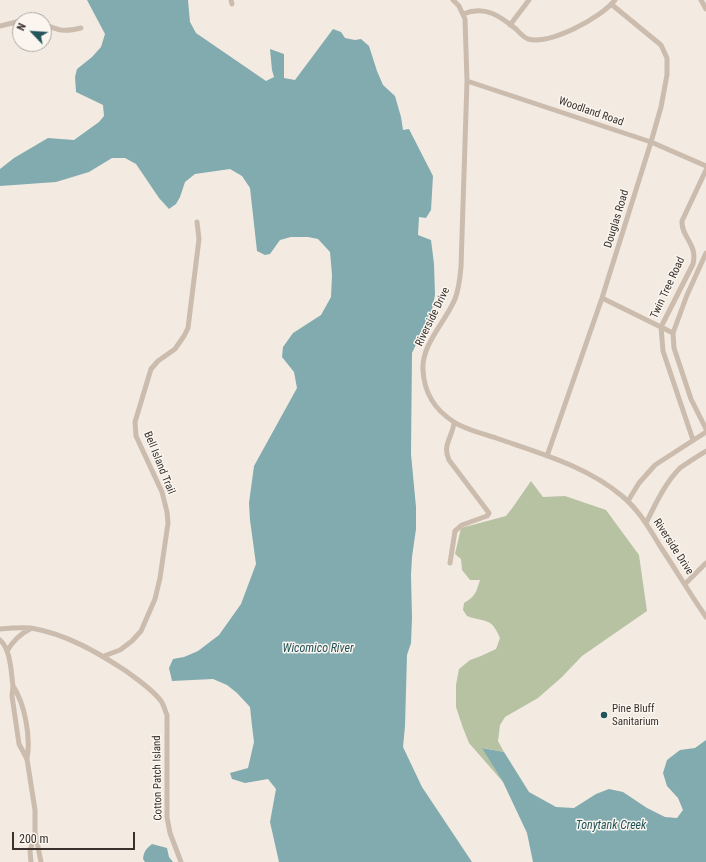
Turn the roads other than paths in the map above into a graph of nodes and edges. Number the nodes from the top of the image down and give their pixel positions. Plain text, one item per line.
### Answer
1 (454, 0) edge
2 (529, 0) edge
3 (701, 0) edge
4 (613, 2) edge
5 (706, 9) edge
6 (463, 14) junction
7 (12, 23) edge
8 (510, 25) junction
9 (0, 26) edge
10 (52, 28) edge
11 (81, 28) dead end
12 (468, 81) junction
13 (651, 142) junction
14 (706, 166) edge
15 (706, 170) edge
16 (197, 222) dead end
17 (706, 254) edge
18 (602, 298) junction
19 (661, 327) junction
20 (673, 333) junction
21 (454, 423) junction
22 (706, 431) edge
23 (693, 440) junction
24 (706, 451) edge
25 (547, 456) junction
26 (628, 501) junction
27 (646, 523) junction
28 (450, 563) dead end
29 (706, 563) edge
30 (685, 584) junction
31 (706, 618) edge
32 (31, 628) junction
33 (0, 629) edge
34 (0, 640) edge
35 (7, 651) junction
36 (104, 656) junction
37 (13, 686) junction
38 (26, 760) junction
39 (35, 832) junction
40 (31, 862) edge
41 (42, 862) edge
42 (181, 862) edge

1 - 6 street, Riverside Drive
2 - 8 street
3 - 5 street
4 - 8 street
4 - 13 street, Douglas Road
6 - 8 street
6 - 12 street, Riverside Drive
7 - 9 street
10 - 11 street
12 - 13 street, Woodland Road
12 - 21 street, Riverside Drive
13 - 14 street, Woodland Road
13 - 18 street, Douglas Road
15 - 19 street, Twin Tree Road
16 - 36 street, Bell Island Trail
17 - 20 street
18 - 19 street
18 - 25 street, Douglas Road
19 - 20 street
19 - 23 street, Twin Tree Road
20 - 22 street
21 - 25 street, Riverside Drive
21 - 28 street
22 - 23 street
23 - 26 street
24 - 27 street
25 - 26 street, Riverside Drive
26 - 27 street, Riverside Drive
27 - 30 street, Riverside Drive
29 - 30 street
30 - 31 street, Riverside Drive
32 - 33 street
32 - 35 street
32 - 36 street
34 - 35 street
35 - 37 street
36 - 42 street, Cotton Patch Island
37 - 38 street
37 - 38 street
38 - 39 street
39 - 40 street
39 - 41 street

